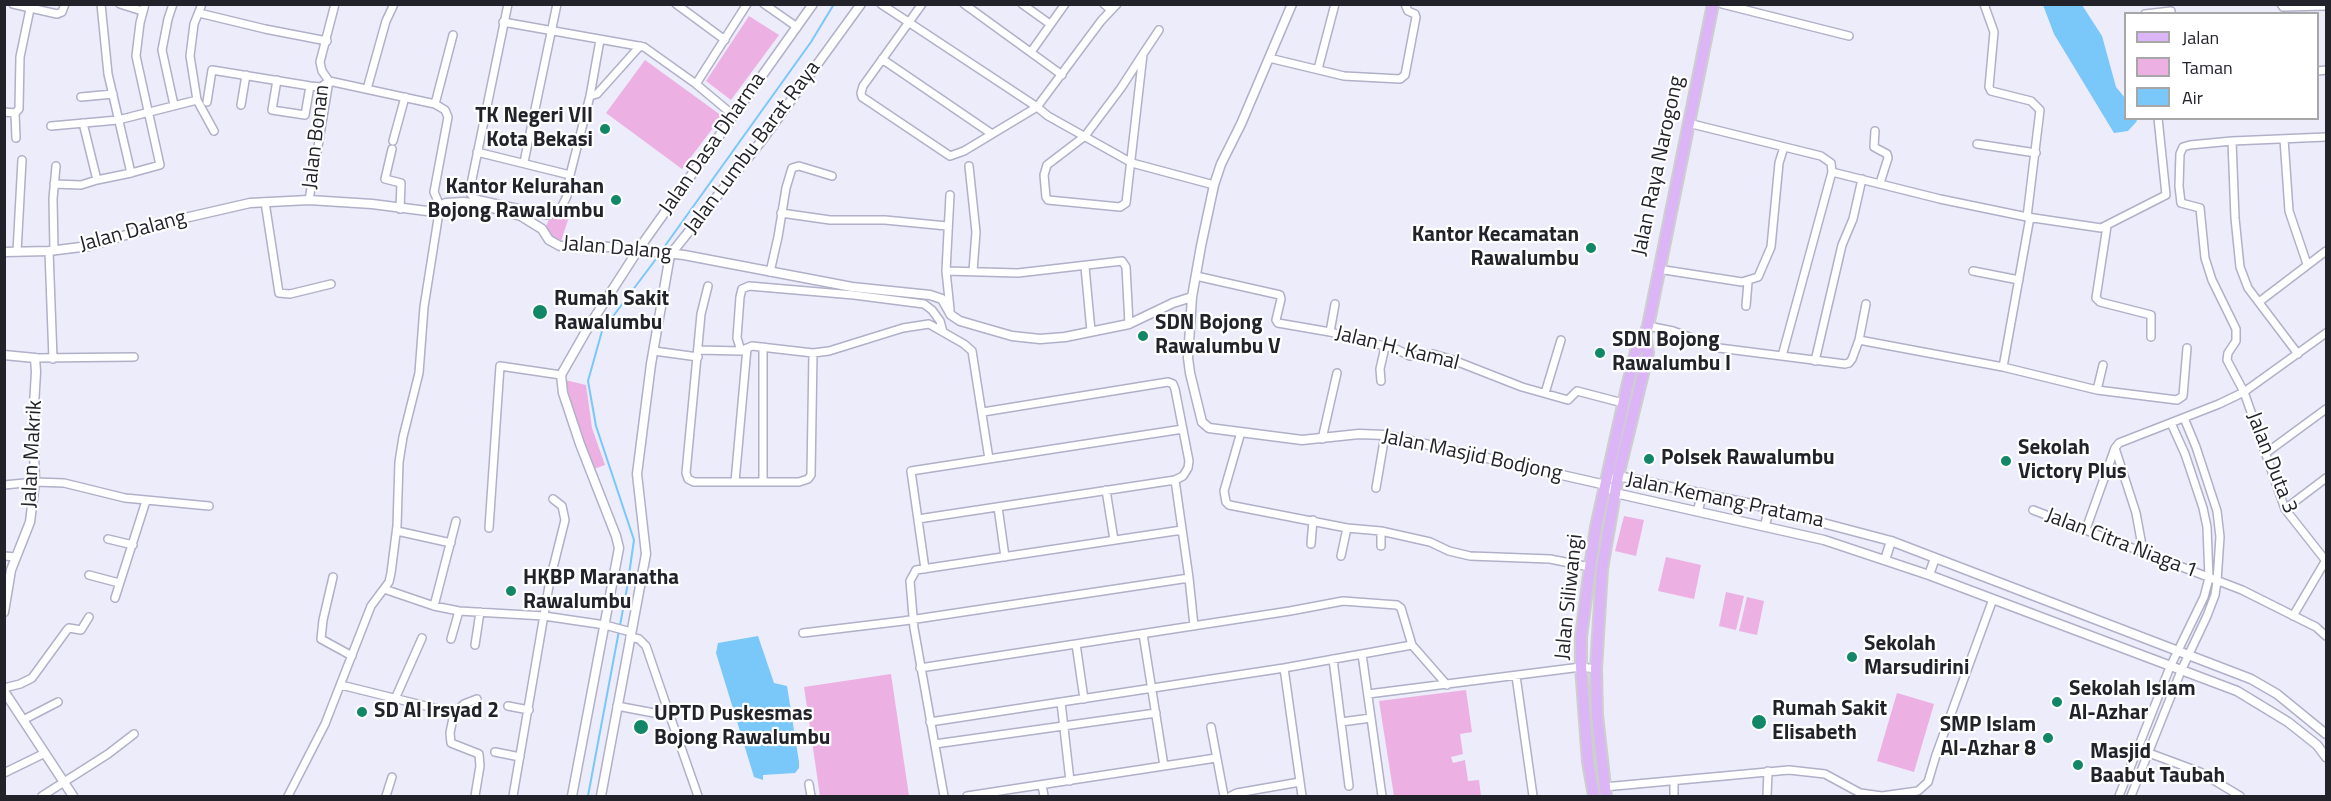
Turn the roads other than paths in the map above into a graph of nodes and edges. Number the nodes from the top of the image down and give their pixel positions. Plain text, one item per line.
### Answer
1 (13, 4) edge
2 (65, 4) edge
3 (101, 4) edge
4 (120, 4) edge
5 (173, 4) edge
6 (202, 4) edge
7 (334, 4) edge
8 (394, 4) edge
9 (508, 4) edge
10 (557, 4) edge
11 (676, 4) edge
12 (747, 4) edge
13 (764, 4) edge
14 (813, 4) edge
15 (861, 4) edge
16 (880, 4) edge
17 (922, 4) edge
18 (1022, 4) edge
19 (1065, 4) edge
20 (1104, 4) edge
21 (1292, 4) edge
22 (1335, 4) edge
23 (1405, 4) edge
24 (1713, 4) edge
25 (1722, 4) edge
26 (1984, 4) edge
27 (2281, 4) edge
28 (969, 6) edge
29 (2326, 6) edge
30 (1114, 7) edge
31 (144, 8) edge
32 (30, 9) junction
33 (199, 13) junction
34 (503, 22) junction
35 (908, 23) junction
36 (1050, 24) junction
37 (797, 27) junction
38 (551, 30) junction
39 (1159, 30) dead end
40 (453, 35) dead end
41 (1849, 36) dead end
42 (327, 40) junction
43 (600, 40) junction
44 (725, 40) junction
45 (640, 46) junction
46 (1031, 52) junction
47 (1143, 54) junction
48 (1269, 58) junction
49 (882, 59) junction
50 (1318, 69) junction
51 (246, 75) junction
52 (1062, 75) junction
53 (277, 80) junction
54 (328, 81) junction
55 (696, 84) junction
56 (310, 86) junction
57 (367, 89) junction
58 (113, 93) junction
59 (590, 96) junction
60 (405, 97) junction
61 (81, 98) dead end
62 (197, 100) junction
63 (207, 102) dead end
64 (435, 104) junction
65 (174, 105) junction
66 (241, 105) dead end
67 (1037, 107) junction
68 (4, 112) edge
69 (149, 112) junction
70 (15, 113) junction
71 (733, 115) junction
72 (118, 120) junction
73 (2158, 120) edge
74 (83, 123) junction
75 (1688, 123) junction
76 (51, 126) dead end
77 (214, 131) dead end
78 (1875, 131) dead end
79 (992, 134) junction
80 (1085, 136) junction
81 (2326, 137) edge
82 (16, 138) dead end
83 (2284, 139) junction
84 (2232, 141) junction
85 (1977, 144) dead end
86 (1784, 147) junction
87 (477, 152) junction
88 (2036, 153) junction
89 (22, 160) dead end
90 (524, 162) junction
91 (1132, 163) junction
92 (56, 166) dead end
93 (969, 166) dead end
94 (1832, 172) junction
95 (131, 173) junction
96 (570, 175) junction
97 (832, 176) dead end
98 (1862, 179) junction
99 (97, 180) junction
100 (1880, 183) junction
101 (54, 184) junction
102 (1214, 185) junction
103 (950, 195) dead end
104 (309, 200) junction
105 (265, 202) junction
106 (440, 206) junction
107 (399, 209) junction
108 (781, 213) junction
109 (2029, 217) junction
110 (947, 226) junction
111 (2107, 226) junction
112 (638, 250) junction
113 (52, 251) junction
114 (2326, 251) edge
115 (4, 252) edge
116 (17, 252) junction
117 (667, 254) junction
118 (2307, 264) junction
119 (1085, 267) junction
120 (1658, 269) junction
121 (946, 271) junction
122 (973, 271) junction
123 (1974, 271) dead end
124 (770, 272) junction
125 (1196, 276) junction
126 (2019, 280) junction
127 (1748, 282) junction
128 (331, 284) dead end
129 (708, 286) dead end
130 (1192, 297) junction
131 (2259, 302) junction
132 (1335, 304) dead end
133 (1866, 304) dead end
134 (1746, 306) dead end
135 (951, 315) junction
136 (1129, 324) junction
137 (1646, 330) junction
138 (1091, 331) junction
139 (943, 332) junction
140 (1329, 332) junction
141 (2326, 333) edge
142 (2151, 337) dead end
143 (1561, 340) dead end
144 (1859, 340) junction
145 (763, 346) junction
146 (1385, 346) junction
147 (2187, 348) dead end
148 (744, 350) junction
149 (654, 351) junction
150 (698, 353) junction
151 (813, 353) junction
152 (2298, 354) junction
153 (4, 355) edge
154 (1782, 356) junction
155 (134, 357) dead end
156 (35, 358) junction
157 (53, 359) junction
158 (1815, 361) junction
159 (2103, 365) dead end
160 (2003, 367) junction
161 (1337, 373) dead end
162 (561, 375) junction
163 (1382, 381) dead end
164 (2097, 390) junction
165 (2244, 392) junction
166 (1545, 393) junction
167 (1623, 404) junction
168 (2326, 409) edge
169 (983, 412) junction
170 (2184, 418) junction
171 (2171, 423) junction
172 (1183, 429) junction
173 (1241, 432) junction
174 (1385, 435) junction
175 (1322, 439) junction
176 (1621, 440) junction
177 (2115, 448) junction
178 (2266, 453) junction
179 (990, 459) junction
180 (1618, 476) junction
181 (2326, 478) edge
182 (1634, 479) junction
183 (1175, 480) junction
184 (35, 482) junction
185 (735, 482) junction
186 (763, 482) junction
187 (4, 484) edge
188 (1605, 485) junction
189 (1376, 488) dead end
190 (1106, 490) junction
191 (1615, 493) junction
192 (1702, 493) junction
193 (1631, 496) junction
194 (553, 499) dead end
195 (146, 501) junction
196 (209, 506) dead end
197 (998, 507) junction
198 (1769, 508) junction
199 (2285, 509) junction
200 (2032, 510) dead end
201 (1698, 511) junction
202 (918, 519) junction
203 (1313, 520) junction
204 (456, 521) dead end
205 (1765, 526) junction
206 (489, 528) dead end
207 (1347, 528) junction
208 (2086, 529) junction
209 (1182, 530) junction
210 (396, 531) junction
211 (1381, 531) junction
212 (108, 539) dead end
213 (1113, 540) junction
214 (1891, 541) junction
215 (451, 543) junction
216 (1311, 544) dead end
217 (133, 545) junction
218 (1381, 546) dead end
219 (2143, 552) junction
220 (4, 556) edge
221 (1341, 556) dead end
222 (16, 557) junction
223 (1005, 557) junction
224 (1935, 558) junction
225 (1885, 560) junction
226 (2326, 560) edge
227 (1590, 567) junction
228 (925, 569) junction
229 (89, 575) dead end
230 (1929, 575) junction
231 (333, 577) dead end
232 (1189, 578) junction
233 (2213, 579) junction
234 (119, 583) junction
235 (7, 584) edge
236 (384, 589) junction
237 (115, 598) dead end
238 (1993, 599) junction
239 (434, 606) junction
240 (459, 610) junction
241 (4, 612) edge
242 (480, 612) junction
243 (544, 615) junction
244 (2293, 616) junction
245 (89, 617) dead end
246 (914, 620) junction
247 (606, 626) junction
248 (1194, 626) junction
249 (629, 633) junction
250 (803, 633) dead end
251 (1143, 634) junction
252 (2326, 636) edge
253 (422, 638) dead end
254 (451, 639) dead end
255 (1076, 644) junction
256 (476, 645) dead end
257 (1412, 645) junction
258 (2177, 651) junction
259 (1362, 654) junction
260 (2188, 655) junction
261 (352, 656) junction
262 (1333, 659) junction
263 (1581, 667) junction
264 (2170, 667) junction
265 (1284, 668) junction
266 (920, 669) junction
267 (1596, 669) junction
268 (2181, 671) junction
269 (1516, 676) junction
270 (341, 685) junction
271 (1447, 685) junction
272 (1152, 688) junction
273 (4, 689) edge
274 (1368, 694) junction
275 (396, 699) junction
276 (477, 699) dead end
277 (1084, 699) junction
278 (58, 702) dead end
279 (1061, 702) junction
280 (8, 705) edge
281 (508, 706) dead end
282 (617, 706) junction
283 (529, 710) junction
284 (454, 713) junction
285 (1156, 713) junction
286 (670, 716) junction
287 (1371, 718) junction
288 (23, 720) junction
289 (930, 722) junction
290 (1341, 722) junction
291 (1064, 726) junction
292 (1211, 727) dead end
293 (134, 734) dead end
294 (2326, 734) edge
295 (934, 744) junction
296 (2138, 748) junction
297 (495, 752) dead end
298 (2150, 752) junction
299 (45, 753) junction
300 (520, 757) junction
301 (2326, 757) edge
302 (1216, 758) junction
303 (1164, 766) junction
304 (1768, 771) junction
305 (4, 773) edge
306 (392, 777) dead end
307 (1070, 781) junction
308 (1674, 781) junction
309 (64, 782) junction
310 (1300, 782) junction
311 (808, 784) dead end
312 (1042, 785) junction
313 (1349, 786) dead end
314 (1282, 787) junction
315 (1605, 792) edge
316 (42, 796) edge
317 (73, 796) edge
318 (288, 796) edge
319 (386, 796) edge
320 (475, 796) edge
321 (513, 796) edge
322 (572, 796) edge
323 (601, 796) edge
324 (698, 796) edge
325 (811, 796) edge
326 (944, 796) edge
327 (967, 796) edge
328 (1044, 796) edge
329 (1224, 796) edge
330 (1231, 796) edge
331 (1283, 796) edge
332 (1302, 796) edge
333 (1382, 796) edge
334 (1533, 796) edge
335 (1594, 796) edge
336 (1674, 796) edge
337 (1767, 796) edge
338 (2119, 796) edge
339 (2132, 796) edge
340 (2240, 796) edge

1 - 32 street
2 - 32 street
3 - 58 street
4 - 31 street
5 - 65 street
6 - 33 street
7 - 42 street, Jalan Bonan
8 - 57 street
9 - 34 street
10 - 38 street
11 - 44 street
12 - 44 street
13 - 37 street
14 - 37 street, Jalan Dasa Dharma
15 - 117 street, Jalan Lumbu Barat Raya
16 - 35 street
17 - 35 street
18 - 36 street
19 - 36 street
20 - 30 street
21 - 48 street, Jalan Masjid Bodjong
22 - 50 street
23 - 50 street
24 - 75 main road, Jalan Raya Narogong
25 - 41 street
26 - 88 street
27 - 29 street
28 - 46 street
30 - 52 street
31 - 69 street
32 - 70 street
33 - 42 street
33 - 62 street
34 - 38 street
34 - 87 street
35 - 49 street
35 - 67 street
36 - 46 street
37 - 71 street, Jalan Dasa Dharma
38 - 43 street
38 - 90 street
39 - 47 street
40 - 64 street
42 - 54 street, Jalan Bonan
43 - 45 street
43 - 59 street
44 - 55 street
45 - 55 street
45 - 59 street
46 - 52 street
47 - 80 street
47 - 91 street
48 - 50 street
48 - 102 street, Jalan Masjid Bodjong
49 - 79 street
49 - 79 street
51 - 53 street
51 - 63 street
51 - 66 street
52 - 67 street
53 - 56 street
53 - 56 street
54 - 56 street
54 - 57 street
54 - 104 street, Jalan Bonan
55 - 71 street
57 - 60 street
58 - 61 street
58 - 72 street
59 - 96 street
60 - 64 street
60 - 107 street
62 - 65 street
62 - 77 street
64 - 106 street
65 - 69 street
67 - 79 street
67 - 80 street
68 - 70 street
69 - 72 street
69 - 95 street
70 - 82 street
71 - 112 street, Jalan Dasa Dharma
72 - 74 street
72 - 95 street
73 - 111 street
74 - 76 street
74 - 99 street
75 - 86 street
75 - 120 main road, Jalan Raya Narogong
78 - 100 street
80 - 91 street
80 - 91 street
81 - 83 street
83 - 84 street
83 - 118 street
84 - 131 street
84 - 165 street, Jalan Duta 3
85 - 88 street
86 - 94 street
86 - 127 street
87 - 90 street
87 - 96 street
88 - 109 street
89 - 116 street
90 - 96 street
91 - 102 street
92 - 101 street
93 - 122 street
94 - 98 street
94 - 154 street
95 - 99 street
97 - 108 street
98 - 100 street
98 - 158 street
99 - 101 street
100 - 109 street
101 - 113 street
102 - 125 street, Jalan Masjid Bodjong
103 - 110 street
104 - 105 street, Jalan Dalang
104 - 107 street, Jalan Dalang
105 - 113 street, Jalan Dalang
105 - 128 street
106 - 107 street, Jalan Dalang
106 - 112 street, Jalan Dalang
106 - 210 street
108 - 110 street
108 - 124 street
109 - 111 street
109 - 126 street
110 - 121 street
111 - 142 street
112 - 117 street, Jalan Dalang
112 - 162 street, Jalan Dasa Dharma
113 - 116 street, Jalan Dalang
113 - 157 street
114 - 118 street
115 - 116 street, Jalan Dalang
117 - 124 street, Jalan Dalang
117 - 149 street, Jalan Lumbu Barat Raya
118 - 131 street
119 - 122 street
119 - 136 street
119 - 138 street
120 - 127 street
120 - 137 main road, Jalan Raya Narogong
121 - 122 street
121 - 135 street
123 - 126 street
124 - 135 street, Jalan Dalang
125 - 130 street, Jalan Masjid Bodjong
125 - 140 street, Jalan H. Kamal
126 - 160 street
127 - 134 street
129 - 150 street
130 - 136 street, Jalan Dalang
130 - 173 street, Jalan Masjid Bodjong
131 - 152 street
132 - 140 street
133 - 144 street
135 - 138 street, Jalan Dalang
136 - 138 street, Jalan Dalang
137 - 154 street
137 - 167 main road, Jalan Raya Narogong
137 - 176 main road, Jalan Raya Narogong
139 - 148 street
139 - 151 street
139 - 169 street
140 - 146 street, Jalan H. Kamal
141 - 152 street
143 - 166 street
144 - 158 street
144 - 160 street
145 - 148 street
145 - 151 street
145 - 186 street
146 - 163 street
146 - 166 street, Jalan H. Kamal
147 - 164 street
148 - 150 street
148 - 185 street
149 - 150 street
149 - 249 street, Jalan Lumbu Barat Raya
150 - 185 street
151 - 186 street
152 - 165 street
153 - 156 street
154 - 158 street
155 - 157 street
156 - 157 street
156 - 184 street, Jalan Makrik
159 - 164 street
160 - 164 street
161 - 175 street
162 - 206 street
162 - 247 street
165 - 170 street
165 - 178 street, Jalan Duta 3
166 - 167 street, Jalan H. Kamal
167 - 176 main road, Jalan Raya Narogong
168 - 178 street
169 - 172 street
169 - 179 street
170 - 171 street
170 - 233 street
171 - 177 street
171 - 233 street
172 - 179 street
172 - 183 street
173 - 175 street, Jalan Masjid Bodjong
173 - 203 street
174 - 175 street, Jalan Masjid Bodjong
174 - 188 street, Jalan Masjid Bodjong
174 - 189 street
176 - 180 main road, Jalan Siliwangi
176 - 188 main road, Jalan Siliwangi
177 - 208 street
177 - 219 street
178 - 199 street, Jalan Duta 3
179 - 202 street
180 - 182 street, Jalan Kemang Pratama
180 - 188 street, Jalan Kemang Pratama
180 - 191 main road, Jalan Siliwangi
181 - 199 street
182 - 192 street, Jalan Kemang Pratama
182 - 193 street
183 - 190 street
183 - 209 street
184 - 187 street
184 - 195 street
184 - 222 street, Jalan Makrik
185 - 186 street
188 - 191 street, Jalan Kemang Pratama
188 - 227 main road, Jalan Siliwangi
190 - 197 street
190 - 213 street
191 - 193 street, Jalan Kemang Pratama
191 - 267 main road, Jalan Siliwangi
192 - 198 street, Jalan Kemang Pratama
192 - 201 street
193 - 201 street, Jalan Kemang Pratama
194 - 243 street
195 - 196 street
195 - 217 street
197 - 202 street
197 - 223 street
198 - 205 street
198 - 214 street, Jalan Kemang Pratama
199 - 226 street, Jalan Duta 3
200 - 208 street, Jalan Citra Niaga 1
201 - 205 street, Jalan Kemang Pratama
202 - 228 street
203 - 207 street
203 - 216 street
204 - 215 street
205 - 225 street, Jalan Kemang Pratama
207 - 211 street
207 - 221 street
208 - 219 street, Jalan Citra Niaga 1
209 - 213 street
209 - 232 street
210 - 215 street
210 - 236 street
211 - 218 street
211 - 227 street
212 - 217 street
213 - 223 street
214 - 224 street, Jalan Kemang Pratama
214 - 225 street
215 - 239 street
217 - 234 street
219 - 233 street, Jalan Citra Niaga 1
220 - 222 street
222 - 235 street, Jalan Makrik
223 - 228 street
224 - 230 street
224 - 258 street, Jalan Kemang Pratama
225 - 230 street, Jalan Kemang Pratama
226 - 244 street
227 - 263 main road, Jalan Siliwangi
228 - 246 street
229 - 234 street
230 - 238 street, Jalan Kemang Pratama
231 - 261 street
232 - 246 street
232 - 248 street
233 - 244 street, Jalan Citra Niaga 1
233 - 258 street
233 - 260 street
234 - 237 street
235 - 241 street, Jalan Makrik
236 - 239 street
236 - 261 street
238 - 264 street, Jalan Kemang Pratama
238 - 304 street
239 - 240 street
240 - 242 street
240 - 254 street
242 - 243 street
242 - 256 street
243 - 247 street
243 - 283 street
244 - 252 street, Jalan Citra Niaga 1
245 - 273 street
246 - 250 street
246 - 266 street
247 - 249 street
247 - 322 street
248 - 251 street
248 - 257 street
249 - 282 street, Jalan Lumbu Barat Raya
249 - 286 street
251 - 255 street
251 - 272 street
253 - 275 street
255 - 266 street
255 - 277 street
257 - 259 street
257 - 271 street
258 - 260 street, Jalan Kemang Pratama
258 - 264 street
259 - 262 street
259 - 274 street
260 - 268 street
260 - 294 street, Jalan Kemang Pratama
261 - 270 street
262 - 265 street
262 - 290 street
263 - 267 street
263 - 269 street
263 - 335 main road, Jalan Siliwangi
264 - 268 street, Jalan Kemang Pratama
264 - 296 street
265 - 272 street
265 - 310 street
266 - 289 street
267 - 315 main road, Jalan Siliwangi
268 - 298 street
268 - 301 street, Jalan Kemang Pratama
269 - 271 street
269 - 334 street
270 - 275 street
270 - 318 street
271 - 274 street
272 - 277 street
272 - 285 street
273 - 280 street
274 - 287 street
275 - 284 street
276 - 284 street
277 - 279 street
278 - 288 street
279 - 289 street
279 - 291 street
280 - 288 street
281 - 283 street
282 - 286 street
282 - 323 street, Jalan Lumbu Barat Raya
283 - 300 street
284 - 320 street
285 - 291 street
285 - 303 street
286 - 324 street
287 - 290 street
287 - 333 street
288 - 299 street
289 - 295 street
290 - 313 street
291 - 295 street
291 - 307 street
292 - 302 street
293 - 309 street
295 - 326 street
296 - 298 street
296 - 338 street
297 - 300 street
298 - 339 street
298 - 340 street
299 - 305 street
299 - 309 street
300 - 321 street
302 - 303 street
302 - 329 street
303 - 307 street
304 - 308 street
304 - 337 street
306 - 319 street
307 - 312 street
308 - 315 street
308 - 336 street
309 - 316 street
309 - 317 street
310 - 314 street
310 - 332 street
311 - 325 street
312 - 327 street
312 - 328 street
314 - 330 street
314 - 331 street

